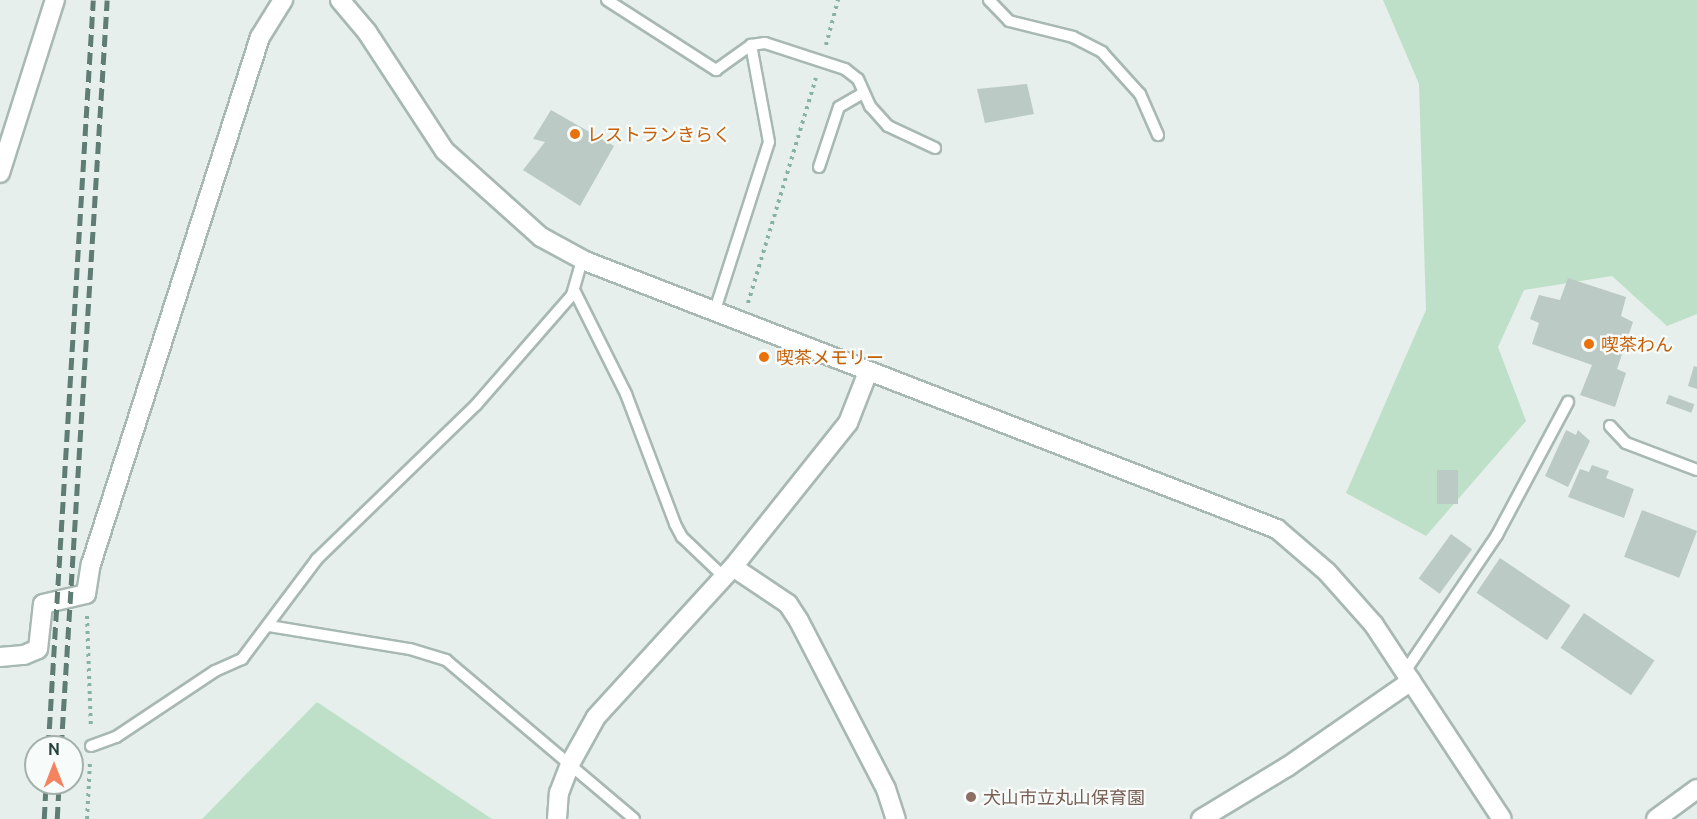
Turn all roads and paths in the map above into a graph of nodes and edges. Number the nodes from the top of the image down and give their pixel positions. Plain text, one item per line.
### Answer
1 (55, 0) edge
2 (283, 0) edge
3 (340, 0) edge
4 (607, 0) edge
5 (838, 0) edge
6 (989, 0) edge
7 (751, 45) junction
8 (821, 59) junction
9 (863, 93) junction
10 (1158, 135) dead end
11 (935, 148) dead end
12 (819, 167) dead end
13 (0, 173) edge
14 (582, 260) junction
15 (574, 290) junction
16 (715, 310) junction
17 (743, 321) junction
18 (868, 372) junction
19 (1568, 402) dead end
20 (1610, 426) dead end
21 (1697, 470) edge
22 (729, 572) junction
23 (86, 594) junction
24 (269, 626) junction
25 (0, 657) edge
26 (1408, 676) junction
27 (91, 746) junction
28 (571, 762) junction
29 (1697, 789) edge
30 (87, 819) edge
31 (557, 819) edge
32 (634, 819) edge
33 (896, 819) edge
34 (1201, 819) edge
35 (1502, 819) edge
36 (1656, 819) edge

1 - 13 street
2 - 23 street
3 - 14 street
4 - 7 lane
5 - 8 path
6 - 10 lane
7 - 8 lane
7 - 16 lane
8 - 9 lane
8 - 17 path
9 - 11 lane
9 - 12 lane
14 - 15 lane
14 - 16 street
15 - 22 lane
15 - 24 lane
16 - 17 street
17 - 18 street
18 - 22 street
18 - 26 street
19 - 26 lane
20 - 21 lane
22 - 28 street
22 - 33 street
23 - 25 street
23 - 27 path
24 - 27 lane
24 - 28 lane
26 - 34 street
26 - 35 street
27 - 30 path
28 - 31 street
28 - 32 lane
29 - 36 street

